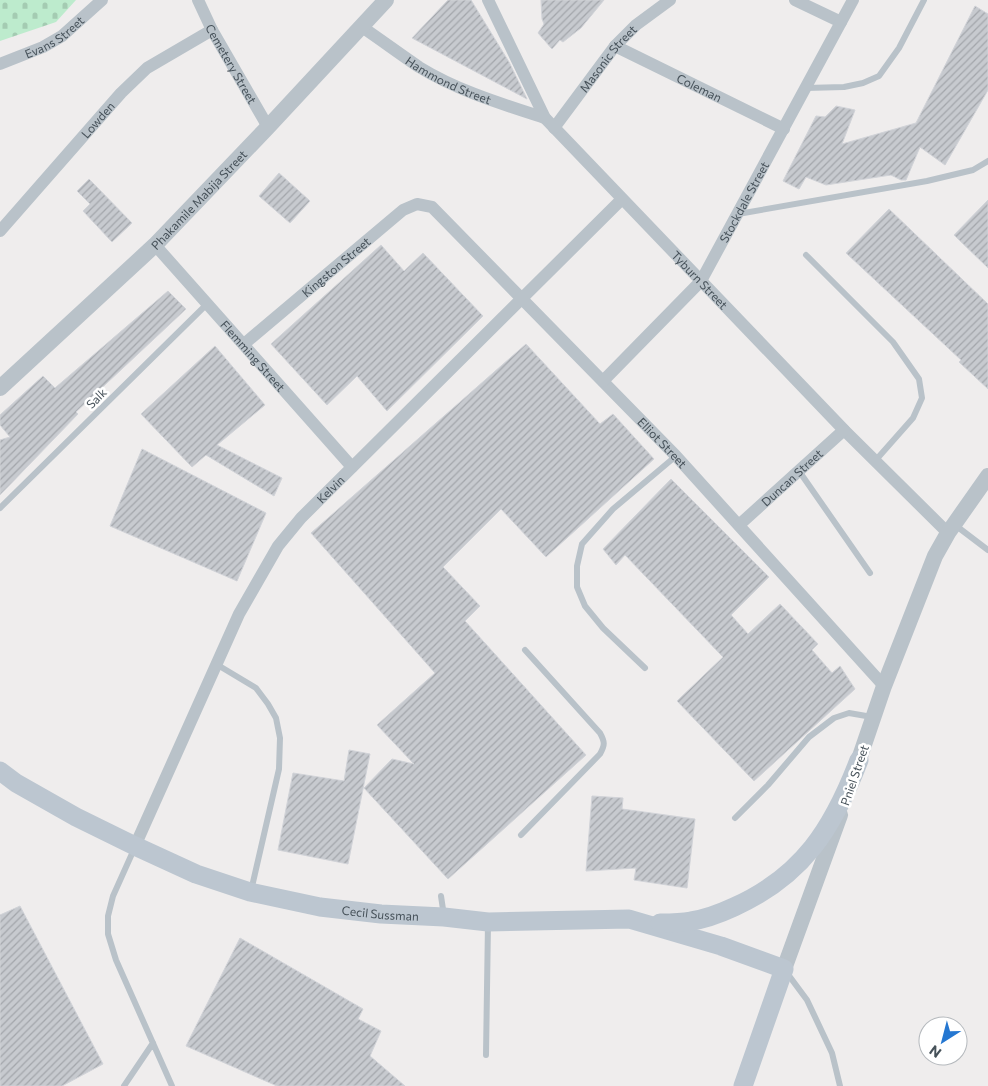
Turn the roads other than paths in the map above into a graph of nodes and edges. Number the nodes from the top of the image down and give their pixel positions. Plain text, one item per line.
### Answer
1 (102, 0) edge
2 (198, 0) edge
3 (386, 0) edge
4 (488, 0) edge
5 (670, 0) edge
6 (795, 0) edge
7 (853, 0) edge
8 (924, 0) edge
9 (841, 22) junction
10 (362, 27) junction
11 (212, 30) junction
12 (615, 46) junction
13 (0, 64) edge
14 (806, 88) junction
15 (545, 118) junction
16 (268, 127) junction
17 (554, 128) junction
18 (784, 130) junction
19 (988, 161) edge
20 (622, 199) junction
21 (432, 207) joint
22 (738, 214) junction
23 (0, 231) edge
24 (155, 245) junction
25 (806, 255) dead end
26 (701, 281) junction
27 (521, 299) junction
28 (207, 304) junction
29 (244, 344) junction
30 (603, 381) junction
31 (0, 388) edge
32 (844, 430) junction
33 (676, 456) junction
34 (875, 461) junction
35 (352, 467) junction
36 (799, 471) junction
37 (988, 476) edge
38 (0, 508) edge
39 (739, 526) junction
40 (951, 529) junction
41 (988, 550) edge
42 (870, 574) dead end
43 (525, 650) dead end
44 (216, 664) junction
45 (645, 668) dead end
46 (884, 686) junction
47 (874, 717) junction
48 (859, 760) junction
49 (0, 771) edge
50 (735, 818) dead end
51 (521, 835) dead end
52 (135, 846) junction
53 (250, 892) junction
54 (441, 896) dead end
55 (444, 917) junction
56 (629, 920) junction
57 (488, 922) junction
58 (784, 969) junction
59 (153, 1043) junction
60 (486, 1055) dead end
61 (124, 1086) edge
62 (172, 1086) edge
63 (743, 1086) edge
64 (840, 1086) edge

1 - 13 street, Evans Street
2 - 11 street, Cemetery Street
3 - 10 street, Phakamile Mabija Street
4 - 15 street, Tyburn Street
5 - 12 street, Masonic Street
6 - 9 street
7 - 9 street, Stockdale Street
8 - 14 lane
9 - 14 street, Stockdale Street
10 - 15 street, Hammond Street
10 - 16 street, Phakamile Mabija Street
11 - 16 street, Cemetery Street
11 - 23 street, Lowden
12 - 17 street, Masonic Street
12 - 18 street, Coleman
14 - 18 street, Stockdale Street
15 - 17 street, Tyburn Street
16 - 24 street, Phakamile Mabija Street
17 - 20 street, Tyburn Street
18 - 22 street, Stockdale Street
19 - 22 lane
20 - 26 street, Tyburn Street
20 - 27 street, Kelvin
21 - 27 street, Elliot Street
21 - 29 street, Kingston Street
22 - 26 street, Stockdale Street
24 - 28 street, Flemming Street
24 - 31 street, Phakamile Mabija Street
25 - 34 lane
26 - 30 street, Stockdale Street
26 - 32 street, Tyburn Street
27 - 30 street, Elliot Street
27 - 35 street, Kelvin
28 - 29 street, Flemming Street
28 - 38 lane, Salk
29 - 35 street, Flemming Street
30 - 33 street, Elliot Street
32 - 34 street, Tyburn Street
32 - 36 street, Duncan Street
33 - 39 street, Elliot Street
33 - 45 lane
34 - 40 street, Tyburn Street
35 - 44 street, Kelvin
36 - 39 street, Duncan Street
36 - 42 lane
37 - 40 street, Pniel Street
39 - 46 street, Elliot Street
40 - 41 lane
40 - 46 street, Pniel Street
43 - 51 lane
44 - 52 street, Kelvin
44 - 53 lane
46 - 47 street, Pniel Street
47 - 48 street, Pniel Street
47 - 50 lane
48 - 56 main road
48 - 58 street, Pniel Street
49 - 52 main road, Cecil Sussman
52 - 53 main road, Cecil Sussman
52 - 59 lane
53 - 55 main road, Cecil Sussman
54 - 55 lane
55 - 57 main road, Cecil Sussman
56 - 57 main road, Cecil Sussman
56 - 58 main road, Cecil Sussman
57 - 60 lane
58 - 63 main road, Pniel Street
58 - 64 lane
59 - 61 lane
59 - 62 lane

